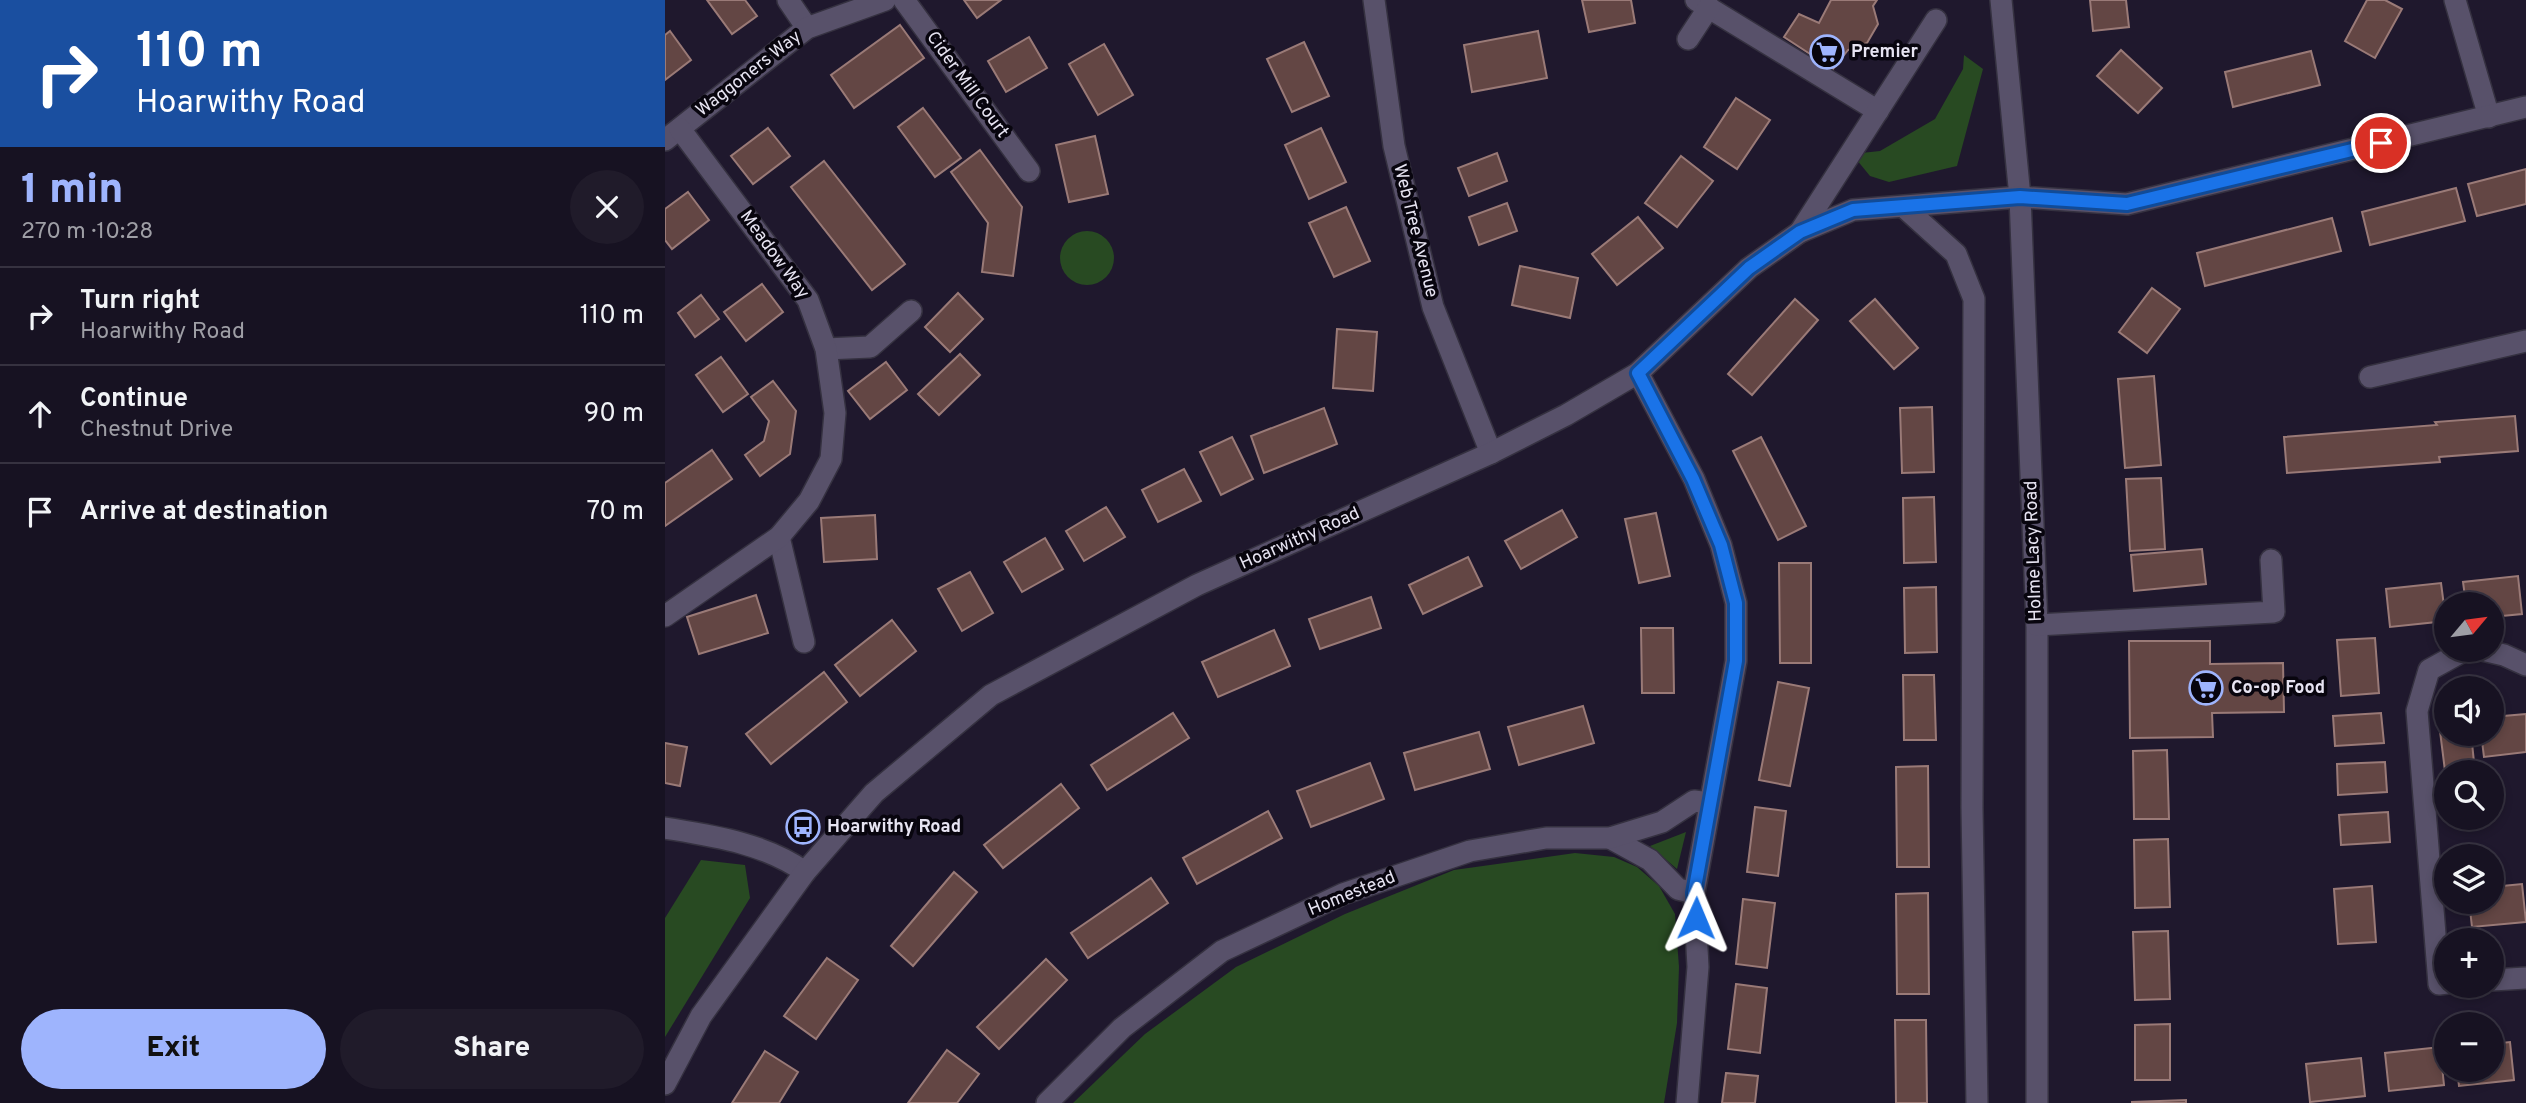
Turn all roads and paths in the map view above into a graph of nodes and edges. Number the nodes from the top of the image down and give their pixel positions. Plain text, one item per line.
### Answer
1 (788, 0) edge
2 (885, 0) edge
3 (904, 0) edge
4 (1374, 0) edge
5 (2001, 0) edge
6 (2455, 0) edge
7 (1702, 4) edge
8 (1936, 20) dead end
9 (807, 28) junction
10 (1688, 38) dead end
11 (2526, 107) edge
12 (1878, 111) junction
13 (2489, 117) junction
14 (672, 135) edge
15 (1029, 171) dead end
16 (2020, 197) junction
17 (1905, 207) junction
18 (1800, 232) junction
19 (911, 312) dead end
20 (2526, 341) edge
21 (826, 349) junction
22 (1638, 373) junction
23 (2370, 377) dead end
24 (1491, 453) junction
25 (779, 537) junction
26 (2271, 560) dead end
27 (665, 616) edge
28 (2037, 625) junction
29 (804, 642) dead end
30 (2504, 655) edge
31 (2444, 662) edge
32 (2526, 665) edge
33 (1709, 803) junction
34 (665, 828) edge
35 (1610, 838) junction
36 (805, 872) junction
37 (1694, 893) junction
38 (2434, 928) edge
39 (2526, 978) edge
40 (2504, 980) edge
41 (665, 1084) edge
42 (1047, 1103) edge
43 (1687, 1103) edge
44 (1977, 1103) edge
45 (2037, 1103) edge

1 - 9 street, Waggoners Way
2 - 9 street
3 - 15 street, Cider Mill Court
4 - 24 street, Web Tree Avenue
5 - 16 street, Holme Lacy Road
6 - 13 street
7 - 10 street
7 - 12 street
8 - 12 street
9 - 14 street, Waggoners Way
11 - 13 street, Hoarwithy Road
12 - 18 street
13 - 16 street, Hoarwithy Road
14 - 21 street, Meadow Way
16 - 17 street, Hoarwithy Road
16 - 28 street, Holme Lacy Road
17 - 18 street, Hoarwithy Road
17 - 44 street
18 - 22 street, Hoarwithy Road
19 - 21 street
20 - 23 street
21 - 25 street, Meadow Way
22 - 24 street, Hoarwithy Road
22 - 33 street
24 - 36 street, Hoarwithy Road
25 - 27 street, Meadow Way
25 - 29 street
26 - 28 street
28 - 45 street, Holme Lacy Road
30 - 32 street
31 - 38 street
33 - 35 street, Homestead
33 - 37 street
34 - 36 street
35 - 37 street
35 - 42 street, Homestead
36 - 41 street, Hoarwithy Road
37 - 43 street
39 - 40 street

